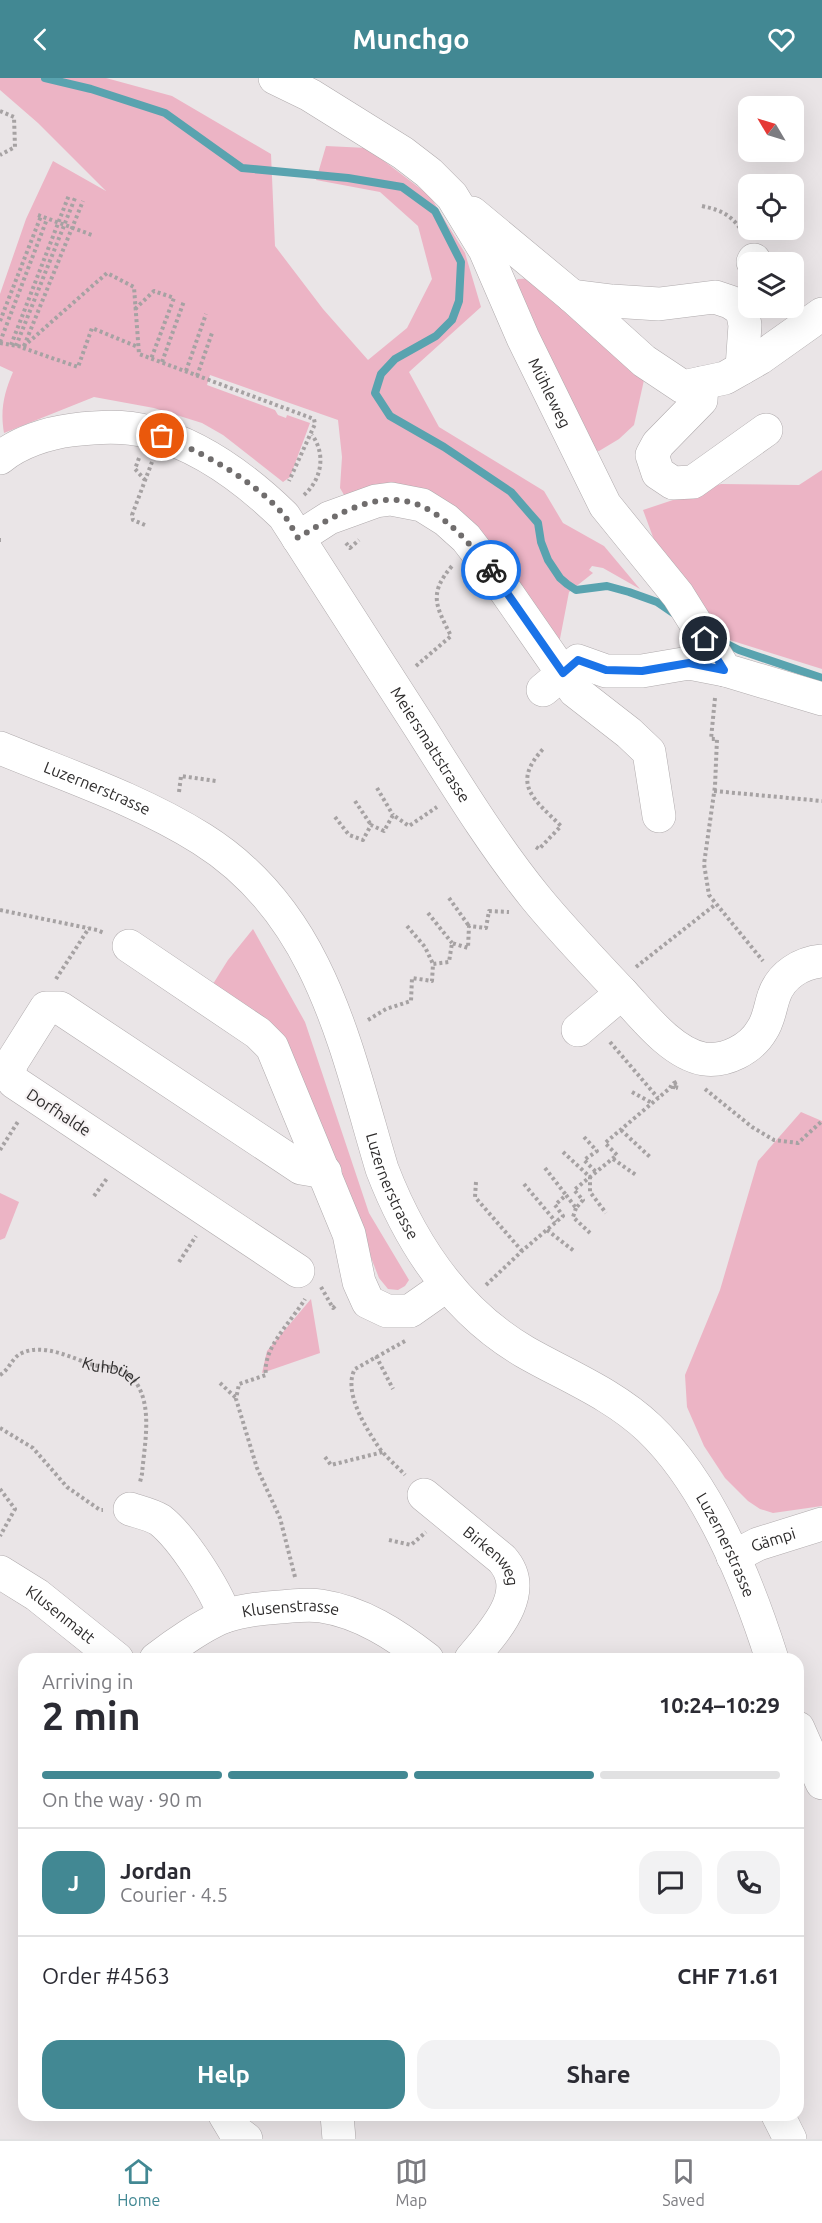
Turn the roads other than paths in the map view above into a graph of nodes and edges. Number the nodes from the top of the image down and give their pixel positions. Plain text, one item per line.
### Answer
1 (276, 78) edge
2 (452, 196) junction
3 (738, 292) edge
4 (572, 296) junction
5 (822, 314) edge
6 (746, 318) edge
7 (742, 368) junction
8 (702, 383) junction
9 (766, 430) dead end
10 (0, 458) edge
11 (298, 538) junction
12 (719, 664) junction
13 (553, 682) junction
14 (822, 699) edge
15 (0, 748) edge
16 (659, 816) dead end
17 (129, 946) road end
18 (822, 961) edge
19 (626, 982) junction
20 (591, 1032) road end
21 (325, 1172) junction
22 (298, 1271) road end
23 (447, 1286) junction
24 (434, 1502) road end
25 (130, 1509) road end
26 (820, 1530) edge
27 (733, 1557) junction
28 (0, 1572) edge
29 (225, 1616) junction
30 (110, 1653) edge
31 (164, 1653) edge
32 (419, 1653) edge
33 (476, 1653) edge
34 (770, 1653) edge
35 (804, 1742) edge
36 (822, 1783) edge
37 (229, 2121) edge
38 (338, 2121) edge
39 (781, 2121) edge
40 (246, 2139) edge
41 (339, 2139) edge
42 (790, 2139) edge

1 - 2 street, Mühleweg
2 - 4 street
2 - 12 street, Mühleweg
3 - 4 street
4 - 8 street
5 - 7 street
6 - 7 street
7 - 8 street
8 - 9 street
10 - 11 street, Meiersmattstrasse
11 - 13 street
11 - 19 street, Meiersmattstrasse
12 - 13 street
12 - 14 street
13 - 16 street
15 - 23 street, Luzernerstrasse
17 - 21 street
18 - 19 street, Meiersmattstrasse
19 - 20 street
21 - 22 street, Dorfhalde
21 - 23 street
23 - 27 street, Luzernerstrasse
24 - 33 street, Birkenweg
25 - 29 street
26 - 27 street, Gämpi
27 - 34 street, Luzernerstrasse
28 - 30 street, Klusenmatt
29 - 31 street, Klusenstrasse
29 - 32 street, Klusenstrasse
35 - 36 street
37 - 40 street
38 - 41 street
39 - 42 street

